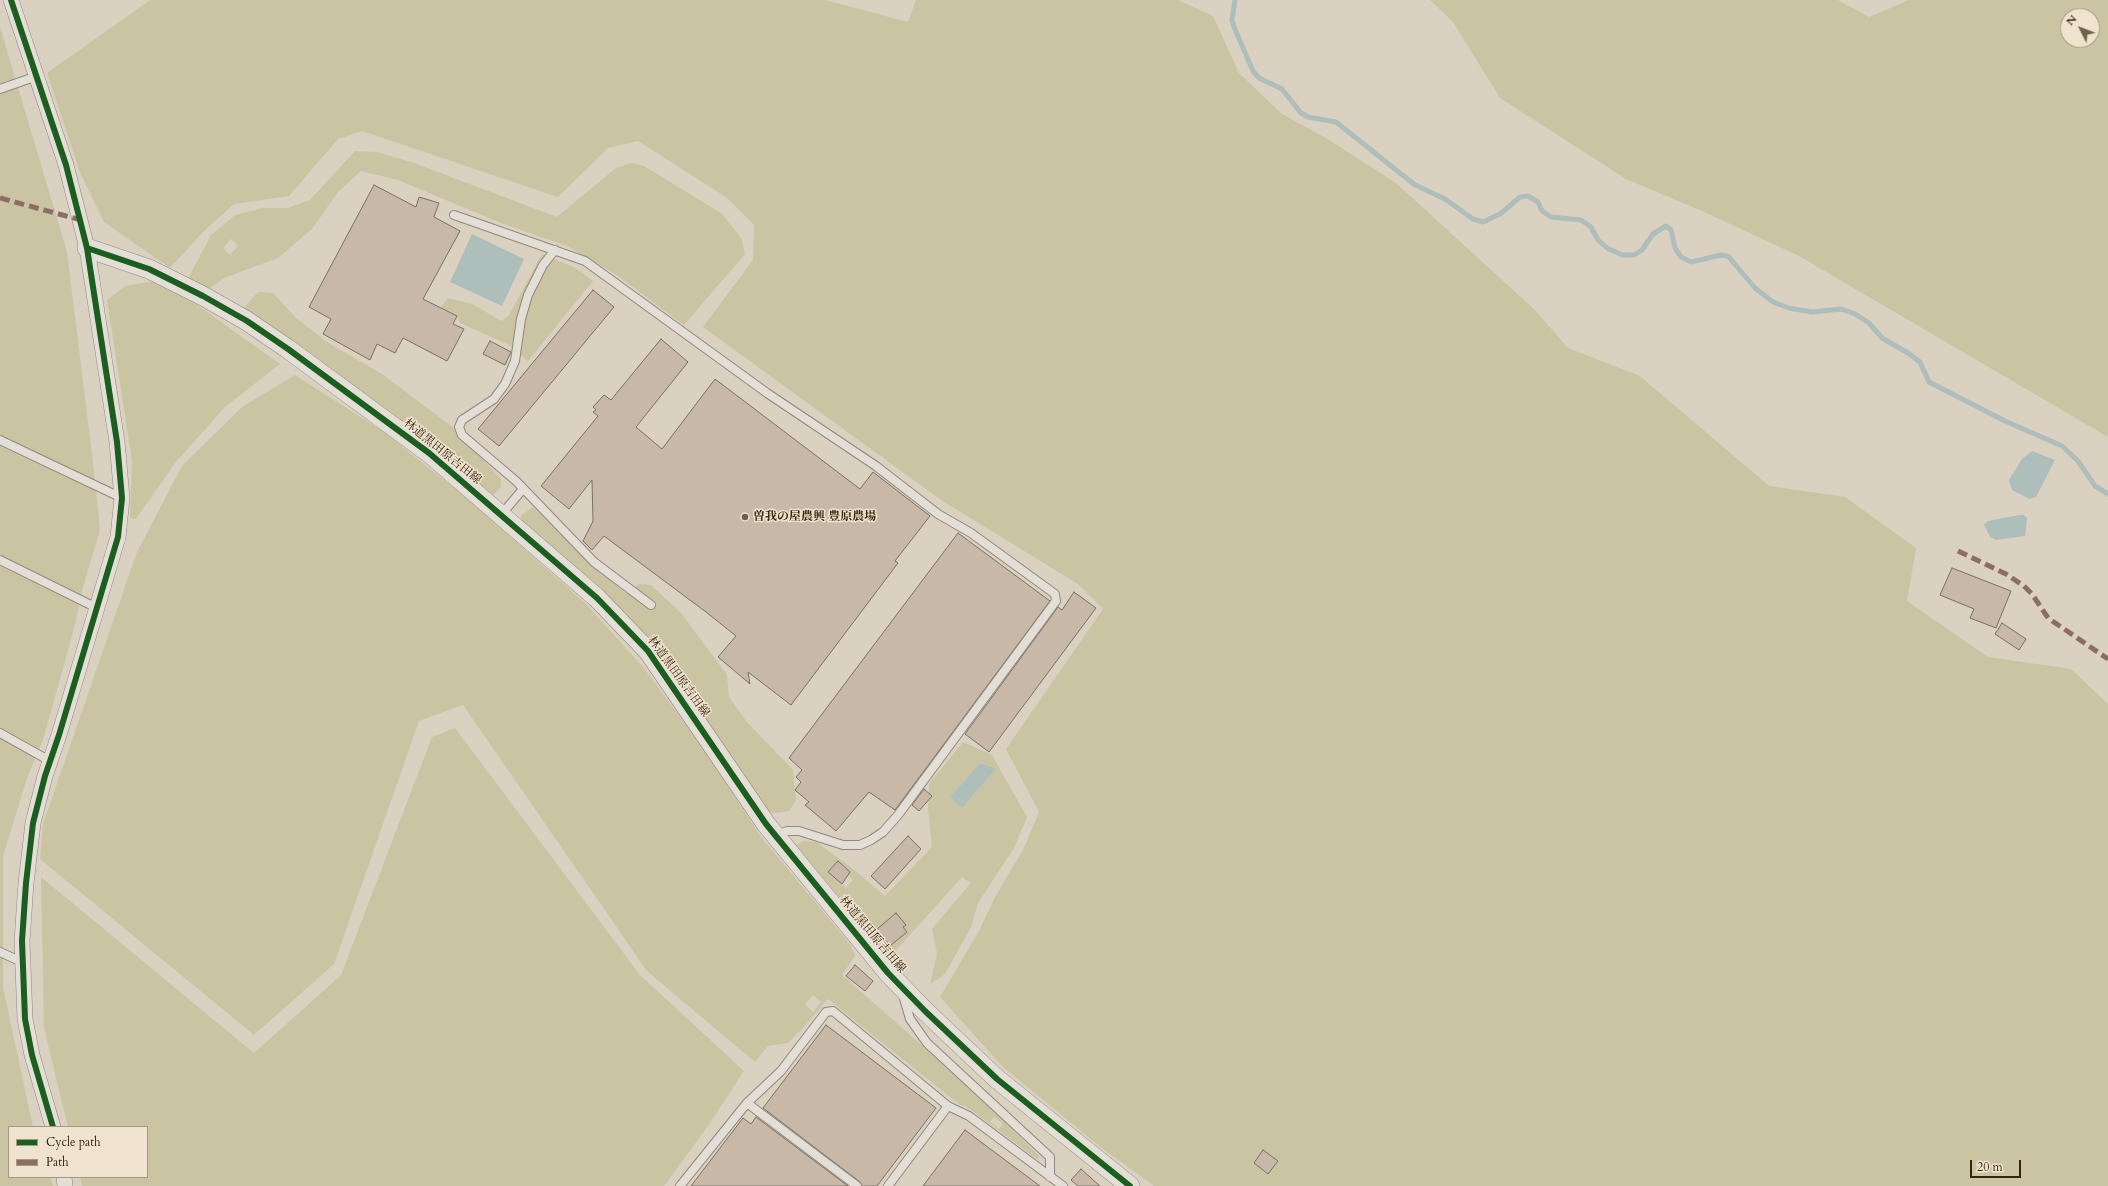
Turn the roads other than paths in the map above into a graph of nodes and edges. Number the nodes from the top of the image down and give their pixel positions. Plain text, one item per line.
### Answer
1 (11, 0) edge
2 (37, 76) junction
3 (0, 89) edge
4 (454, 215) dead end
5 (87, 248) junction
6 (555, 250) junction
7 (0, 440) edge
8 (523, 489) junction
9 (122, 498) junction
10 (501, 515) junction
11 (0, 560) edge
12 (651, 606) dead end
13 (97, 608) junction
14 (0, 733) edge
15 (50, 761) junction
16 (775, 836) junction
17 (0, 952) edge
18 (22, 962) junction
19 (900, 985) junction
20 (747, 1103) junction
21 (948, 1106) junction
22 (53, 1126) edge
23 (1050, 1177) junction
24 (680, 1186) edge
25 (857, 1186) edge
26 (888, 1186) edge
27 (1063, 1186) edge
28 (1130, 1186) edge

1 - 2 street
2 - 3 lane
2 - 5 street
4 - 6 lane
5 - 9 street
5 - 10 street, 林道黒田原吉田線
6 - 8 lane
6 - 16 lane
7 - 9 lane
8 - 10 lane
8 - 12 lane
9 - 13 street
10 - 16 street, 林道黒田原吉田線
11 - 13 lane
13 - 15 street
14 - 15 lane
15 - 18 street
16 - 19 street, 林道黒田原吉田線
17 - 18 lane
18 - 22 street
19 - 23 lane
19 - 28 street, 林道黒田原吉田線
20 - 21 lane
20 - 24 lane
20 - 25 lane
21 - 23 lane
21 - 26 lane
23 - 27 lane

